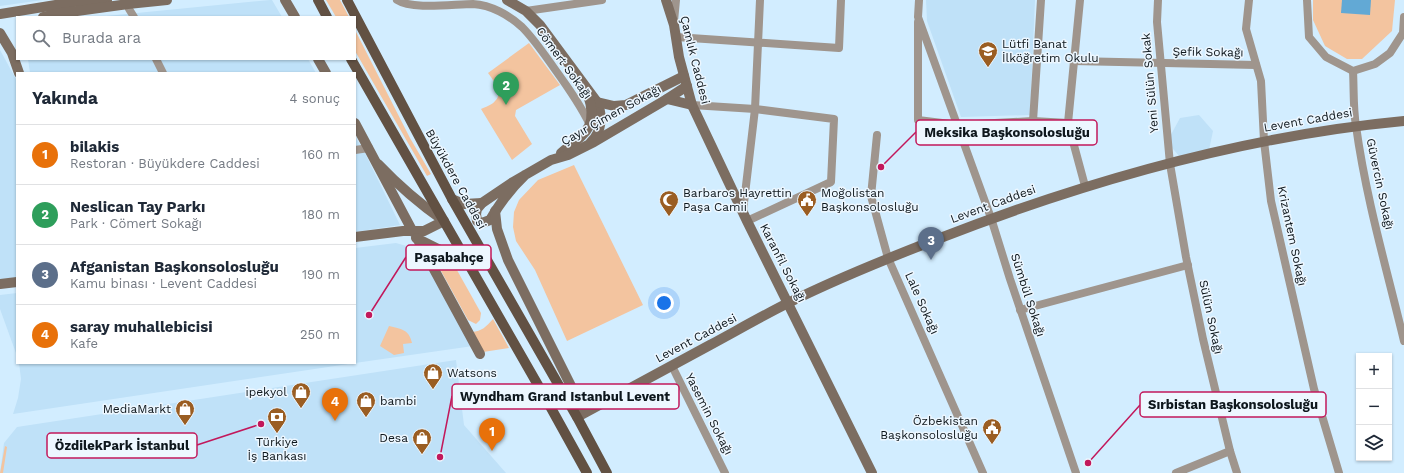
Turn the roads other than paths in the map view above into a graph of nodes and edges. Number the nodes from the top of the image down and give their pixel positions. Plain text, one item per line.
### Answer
1 (82, 0) edge
2 (115, 0) edge
3 (167, 0) edge
4 (285, 0) edge
5 (318, 0) edge
6 (347, 0) edge
7 (397, 0) edge
8 (507, 0) edge
9 (602, 0) edge
10 (666, 0) edge
11 (676, 0) edge
12 (760, 0) edge
13 (841, 0) edge
14 (919, 0) edge
15 (1041, 0) edge
16 (1080, 0) edge
17 (1158, 0) edge
18 (1249, 0) edge
19 (1307, 0) edge
20 (130, 9) dead end
21 (526, 11) junction
22 (0, 14) edge
23 (47, 16) edge
24 (134, 16) edge
25 (294, 16) edge
26 (326, 16) edge
27 (355, 16) edge
28 (356, 17) edge
29 (918, 17) junction
30 (1404, 17) edge
31 (674, 26) junction
32 (0, 33) edge
33 (676, 37) junction
34 (758, 43) junction
35 (20, 60) edge
36 (156, 60) edge
37 (319, 60) edge
38 (352, 60) edge
39 (1074, 62) junction
40 (1160, 64) junction
41 (1256, 65) junction
42 (1353, 71) junction
43 (20, 72) edge
44 (20, 72) edge
45 (162, 72) edge
46 (325, 72) edge
47 (685, 81) junction
48 (585, 87) junction
49 (667, 99) junction
50 (597, 102) junction
51 (692, 105) junction
52 (755, 109) junction
53 (1404, 120) edge
54 (1033, 121) junction
55 (1068, 123) junction
56 (356, 125) edge
57 (590, 125) junction
58 (958, 125) junction
59 (1356, 125) junction
60 (877, 135) dead end
61 (1264, 141) junction
62 (585, 146) junction
63 (369, 148) junction
64 (356, 150) edge
65 (551, 160) junction
66 (378, 164) junction
67 (1170, 164) junction
68 (525, 175) junction
69 (1085, 186) junction
70 (452, 199) junction
71 (482, 203) junction
72 (495, 211) junction
73 (743, 211) junction
74 (991, 218) junction
75 (444, 221) junction
76 (748, 221) junction
77 (415, 235) junction
78 (356, 237) edge
79 (888, 258) junction
80 (467, 262) junction
81 (1188, 265) junction
82 (16, 282) edge
83 (0, 284) edge
84 (789, 302) junction
85 (1020, 310) junction
86 (1404, 341) edge
87 (480, 354) dead end
88 (672, 366) junction
89 (577, 417) junction
90 (1230, 451) junction
91 (587, 473) edge
92 (607, 473) edge
93 (725, 473) edge
94 (872, 473) edge
95 (983, 473) edge
96 (1076, 473) edge
97 (1176, 473) edge
98 (1237, 473) edge
99 (1339, 473) edge

1 - 2 street
1 - 22 street
3 - 23 street
4 - 25 street
5 - 26 main road
6 - 27 main road, Büyükdere Caddesi
7 - 57 street, Cömert Sokağı
8 - 21 street
9 - 21 street
10 - 31 street, Çamlık Caddesi
11 - 31 street
12 - 34 street
13 - 34 street
14 - 29 street, Sümbül Sokağı
15 - 54 street
16 - 39 street
17 - 40 street, Yeni Sülün Sokak
18 - 41 street, Krizantem Sokağı
19 - 42 street
20 - 24 street
21 - 48 street
28 - 70 main road, Büyükdere Caddesi
29 - 58 street, Sümbül Sokağı
29 - 58 street, Sümbül Sokağı
30 - 42 street
31 - 33 street, Çamlık Caddesi
32 - 43 street
33 - 34 street
33 - 47 street, Çamlık Caddesi
34 - 52 street
35 - 44 street
36 - 45 street
37 - 46 street
38 - 75 main road
39 - 40 street, Şefik Sokağı
39 - 55 street
40 - 41 street, Şefik Sokağı
40 - 67 street, Yeni Sülün Sokak
41 - 61 street, Krizantem Sokağı
42 - 59 street, Güvercin Sokağı
47 - 49 street, Çayır Çimen Sokağı
47 - 50 street
47 - 51 street, Çamlık Caddesi
48 - 50 street
48 - 57 street
49 - 51 street
49 - 62 street, Çayır Çimen Sokağı
50 - 62 street
51 - 52 street
51 - 73 street, Çamlık Caddesi
52 - 73 street
52 - 76 street
53 - 59 street, Levent Caddesi
54 - 55 street
54 - 58 street
55 - 69 street
56 - 63 street
57 - 65 street
58 - 74 street, Sümbül Sokağı
59 - 61 street, Levent Caddesi
59 - 86 street, Güvercin Sokağı
60 - 79 street, Lale Sokağı
61 - 67 street, Levent Caddesi
61 - 99 street, Krizantem Sokağı
62 - 65 street, Çayır Çimen Sokağı
63 - 64 street
63 - 66 street
65 - 68 street, Çayır Çimen Sokağı
66 - 75 street
66 - 77 street
67 - 69 street, Levent Caddesi
67 - 81 street, Sülün Sokağı
68 - 71 street, Çayır Çimen Sokağı
68 - 72 street, Çayır Çimen Sokağı
69 - 74 street, Levent Caddesi
70 - 71 street
70 - 75 main road
70 - 89 main road, Büyükdere Caddesi
71 - 72 street, Çayır Çimen Sokağı
72 - 89 street
73 - 76 street, Karanfil Sokağı
74 - 79 street, Levent Caddesi
74 - 85 street, Sümbül Sokağı
75 - 77 street
75 - 80 main road
76 - 84 street, Karanfil Sokağı
77 - 78 street
77 - 80 street
77 - 87 street
79 - 84 street, Levent Caddesi
79 - 95 street, Lale Sokağı
80 - 91 main road
81 - 85 street
81 - 90 street, Sülün Sokağı
82 - 83 street
84 - 88 street, Levent Caddesi
84 - 94 street, Karanfil Sokağı
85 - 96 street, Sümbül Sokağı
88 - 89 street, Levent Caddesi
88 - 93 street, Yasemin Sokağı
89 - 92 main road, Büyükdere Caddesi
90 - 97 street
90 - 98 street, Sülün Sokağı

